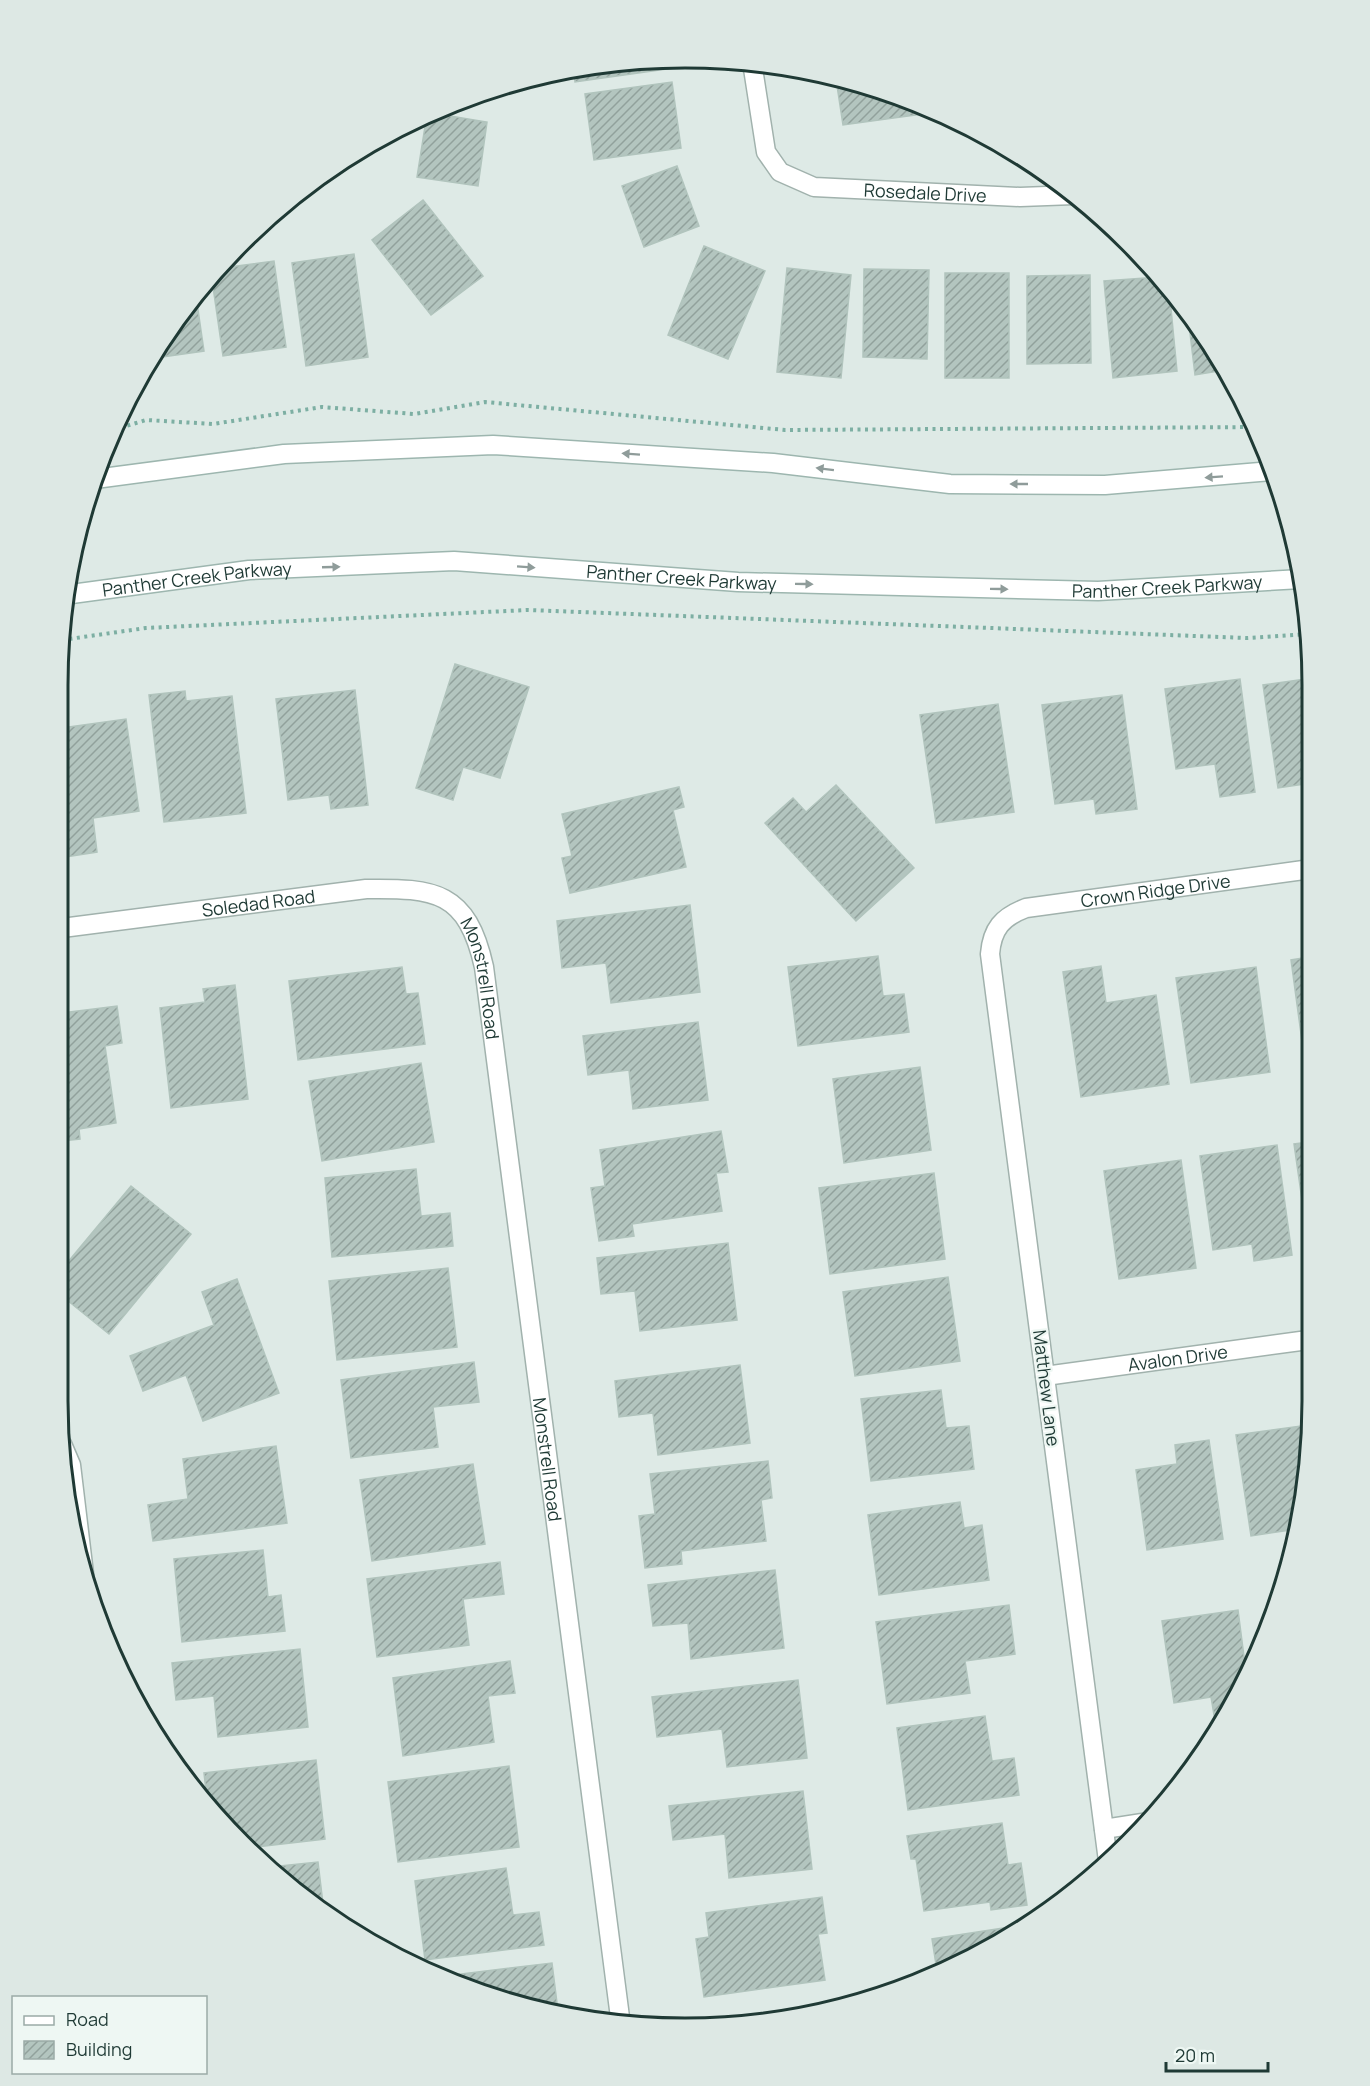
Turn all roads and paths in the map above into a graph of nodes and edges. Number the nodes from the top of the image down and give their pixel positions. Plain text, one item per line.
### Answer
1 (754, 72) edge
2 (1062, 195) edge
3 (125, 426) edge
4 (1246, 428) edge
5 (1264, 472) edge
6 (104, 478) edge
7 (1293, 579) edge
8 (75, 594) edge
9 (1300, 635) edge
10 (70, 639) edge
11 (1302, 870) edge
12 (453, 903) joint
13 (1004, 919) joint
14 (68, 927) edge
15 (1302, 1341) edge
16 (1045, 1376) junction
17 (1134, 1824) edge
18 (1104, 1829) junction
19 (1107, 1852) edge
20 (620, 2015) edge

1 - 2 street, Rosedale Drive
3 - 4 path
5 -> 6 street
8 -> 7 street, Panther Creek Parkway
9 - 10 path
11 - 13 street, Crown Ridge Drive
12 - 14 street, Soledad Road
12 - 20 street, Monstrell Road
13 - 16 street, Matthew Lane
15 - 16 street, Avalon Drive
16 - 18 street, Matthew Lane
17 - 18 street
18 - 19 street, Matthew Lane

